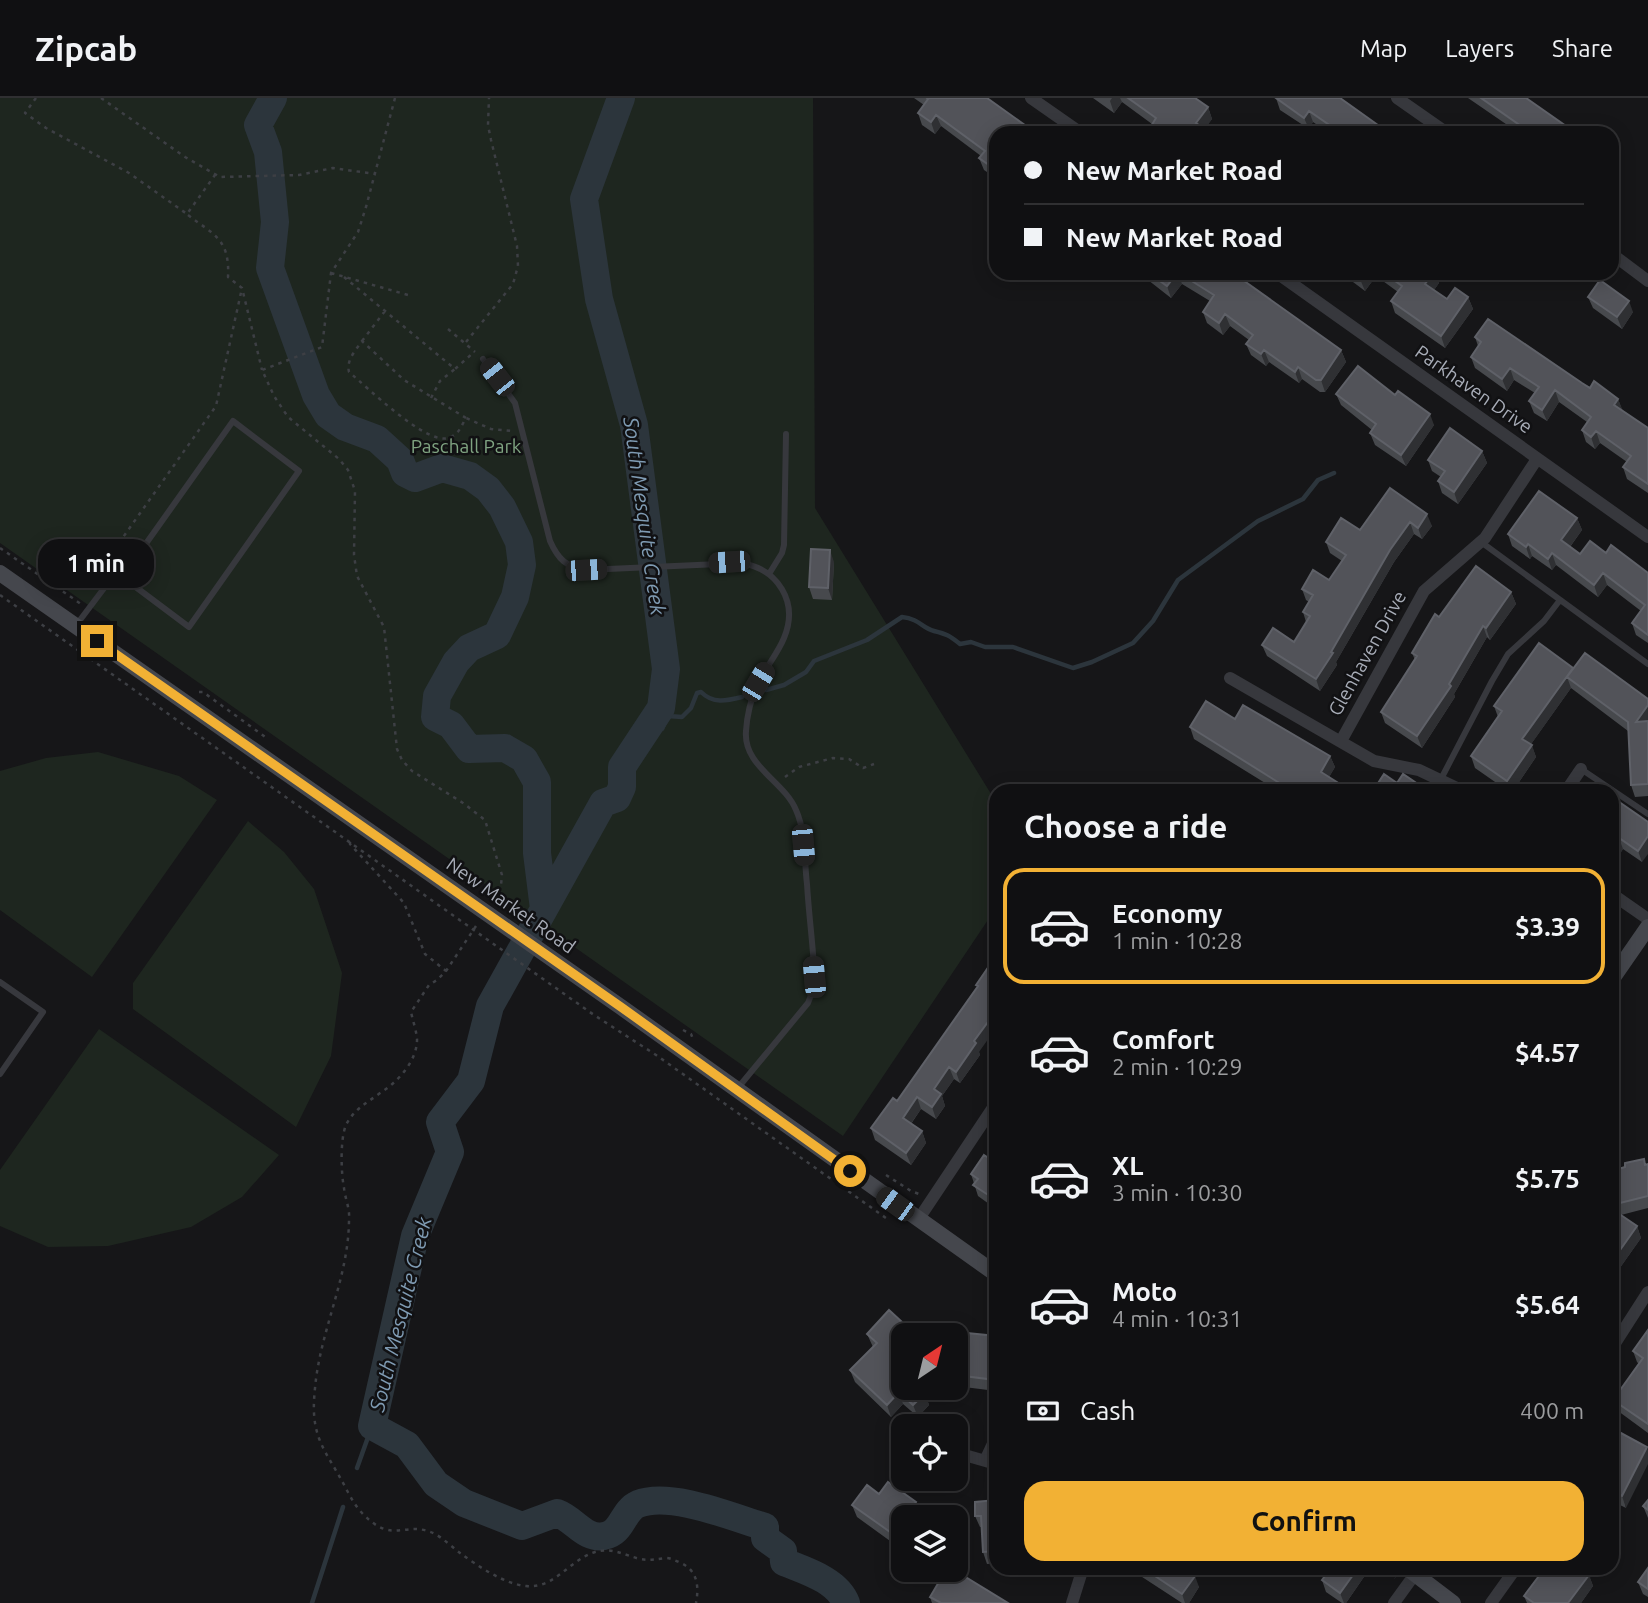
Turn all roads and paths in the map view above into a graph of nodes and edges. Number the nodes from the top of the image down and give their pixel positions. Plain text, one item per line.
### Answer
1 (36, 98) edge
2 (101, 98) edge
3 (395, 98) edge
4 (489, 98) edge
5 (1031, 98) edge
6 (1396, 98) edge
7 (1071, 126) edge
8 (1437, 126) edge
9 (215, 174) junction
10 (374, 174) junction
11 (187, 214) junction
12 (1619, 259) edge
13 (331, 273) junction
14 (344, 277) junction
15 (1287, 280) edge
16 (1648, 281) edge
17 (242, 288) junction
18 (408, 295) dead end
19 (385, 311) junction
20 (448, 329) dead end
21 (362, 341) junction
22 (466, 342) junction
23 (483, 359) dead end
24 (455, 369) junction
25 (262, 370) junction
26 (431, 398) junction
27 (466, 418) junction
28 (522, 432) junction
29 (786, 434) dead end
30 (1537, 459) junction
31 (1648, 537) edge
32 (1481, 542) junction
33 (0, 548) edge
34 (114, 550) dead end
35 (0, 573) edge
36 (769, 574) junction
37 (121, 576) junction
38 (0, 595) edge
39 (1560, 600) junction
40 (88, 609) junction
41 (76, 626) junction
42 (1648, 664) edge
43 (1230, 678) dead end
44 (198, 692) dead end
45 (1341, 741) junction
46 (274, 744) dead end
47 (874, 764) dead end
48 (1581, 769) joint
49 (1441, 779) junction
50 (777, 784) junction
51 (1450, 784) edge
52 (1571, 784) edge
53 (1603, 784) edge
54 (1619, 795) edge
55 (1648, 814) edge
56 (351, 841) junction
57 (1619, 899) edge
58 (487, 908) dead end
59 (1648, 919) edge
60 (480, 920) dead end
61 (1648, 927) edge
62 (1619, 969) edge
63 (446, 971) junction
64 (0, 982) edge
65 (0, 1073) edge
66 (736, 1090) junction
67 (989, 1114) edge
68 (890, 1218) dead end
69 (918, 1220) junction
70 (989, 1270) edge
71 (1648, 1292) edge
72 (1619, 1337) edge
73 (989, 1445) edge
74 (968, 1456) edge
75 (982, 1460) junction
76 (989, 1462) edge
77 (1081, 1575) edge
78 (1409, 1575) edge
79 (1416, 1575) edge
80 (1512, 1575) edge
81 (696, 1603) edge
82 (1072, 1603) edge
83 (1394, 1603) edge
84 (1454, 1603) edge
85 (1491, 1603) edge

1 - 11 path
2 - 9 path
3 - 10 path
4 - 22 path
5 - 7 street
6 - 8 street
9 - 10 path
9 - 11 path
10 - 13 path
11 - 17 path
12 - 16 street
13 - 14 path
13 - 25 path
14 - 18 path
14 - 19 path
15 - 30 street, Parkhaven Drive
17 - 25 path
17 - 34 path
19 - 21 path
19 - 24 path
20 - 22 path
21 - 26 path
21 - 27 path
22 - 24 path
23 - 28 lane
24 - 26 path
25 - 58 path
26 - 27 path
27 - 28 path
28 - 36 lane
29 - 36 lane
30 - 31 street, Parkhaven Drive
30 - 32 street, Glenhaven Drive
32 - 39 lane
32 - 45 street, Glenhaven Drive
33 - 40 path
35 - 41 street, New Market Road
36 - 50 lane
37 - 37 lane
37 - 40 lane
38 - 56 path
39 - 42 lane
39 - 49 lane
40 - 41 lane
41 - 66 street, New Market Road
43 - 45 street
44 - 46 path
45 - 49 street
47 - 50 path
48 - 52 street
48 - 53 lane
49 - 51 street
50 - 66 lane
54 - 55 lane
56 - 63 path
56 - 68 path
57 - 59 street
60 - 63 path
61 - 62 street
63 - 81 path
64 - 65 lane
66 - 69 street, New Market Road
67 - 69 street
69 - 70 street, New Market Road
71 - 72 street
73 - 75 lane
74 - 75 street
75 - 76 street
77 - 82 street
78 - 83 street
79 - 84 street
80 - 85 street

